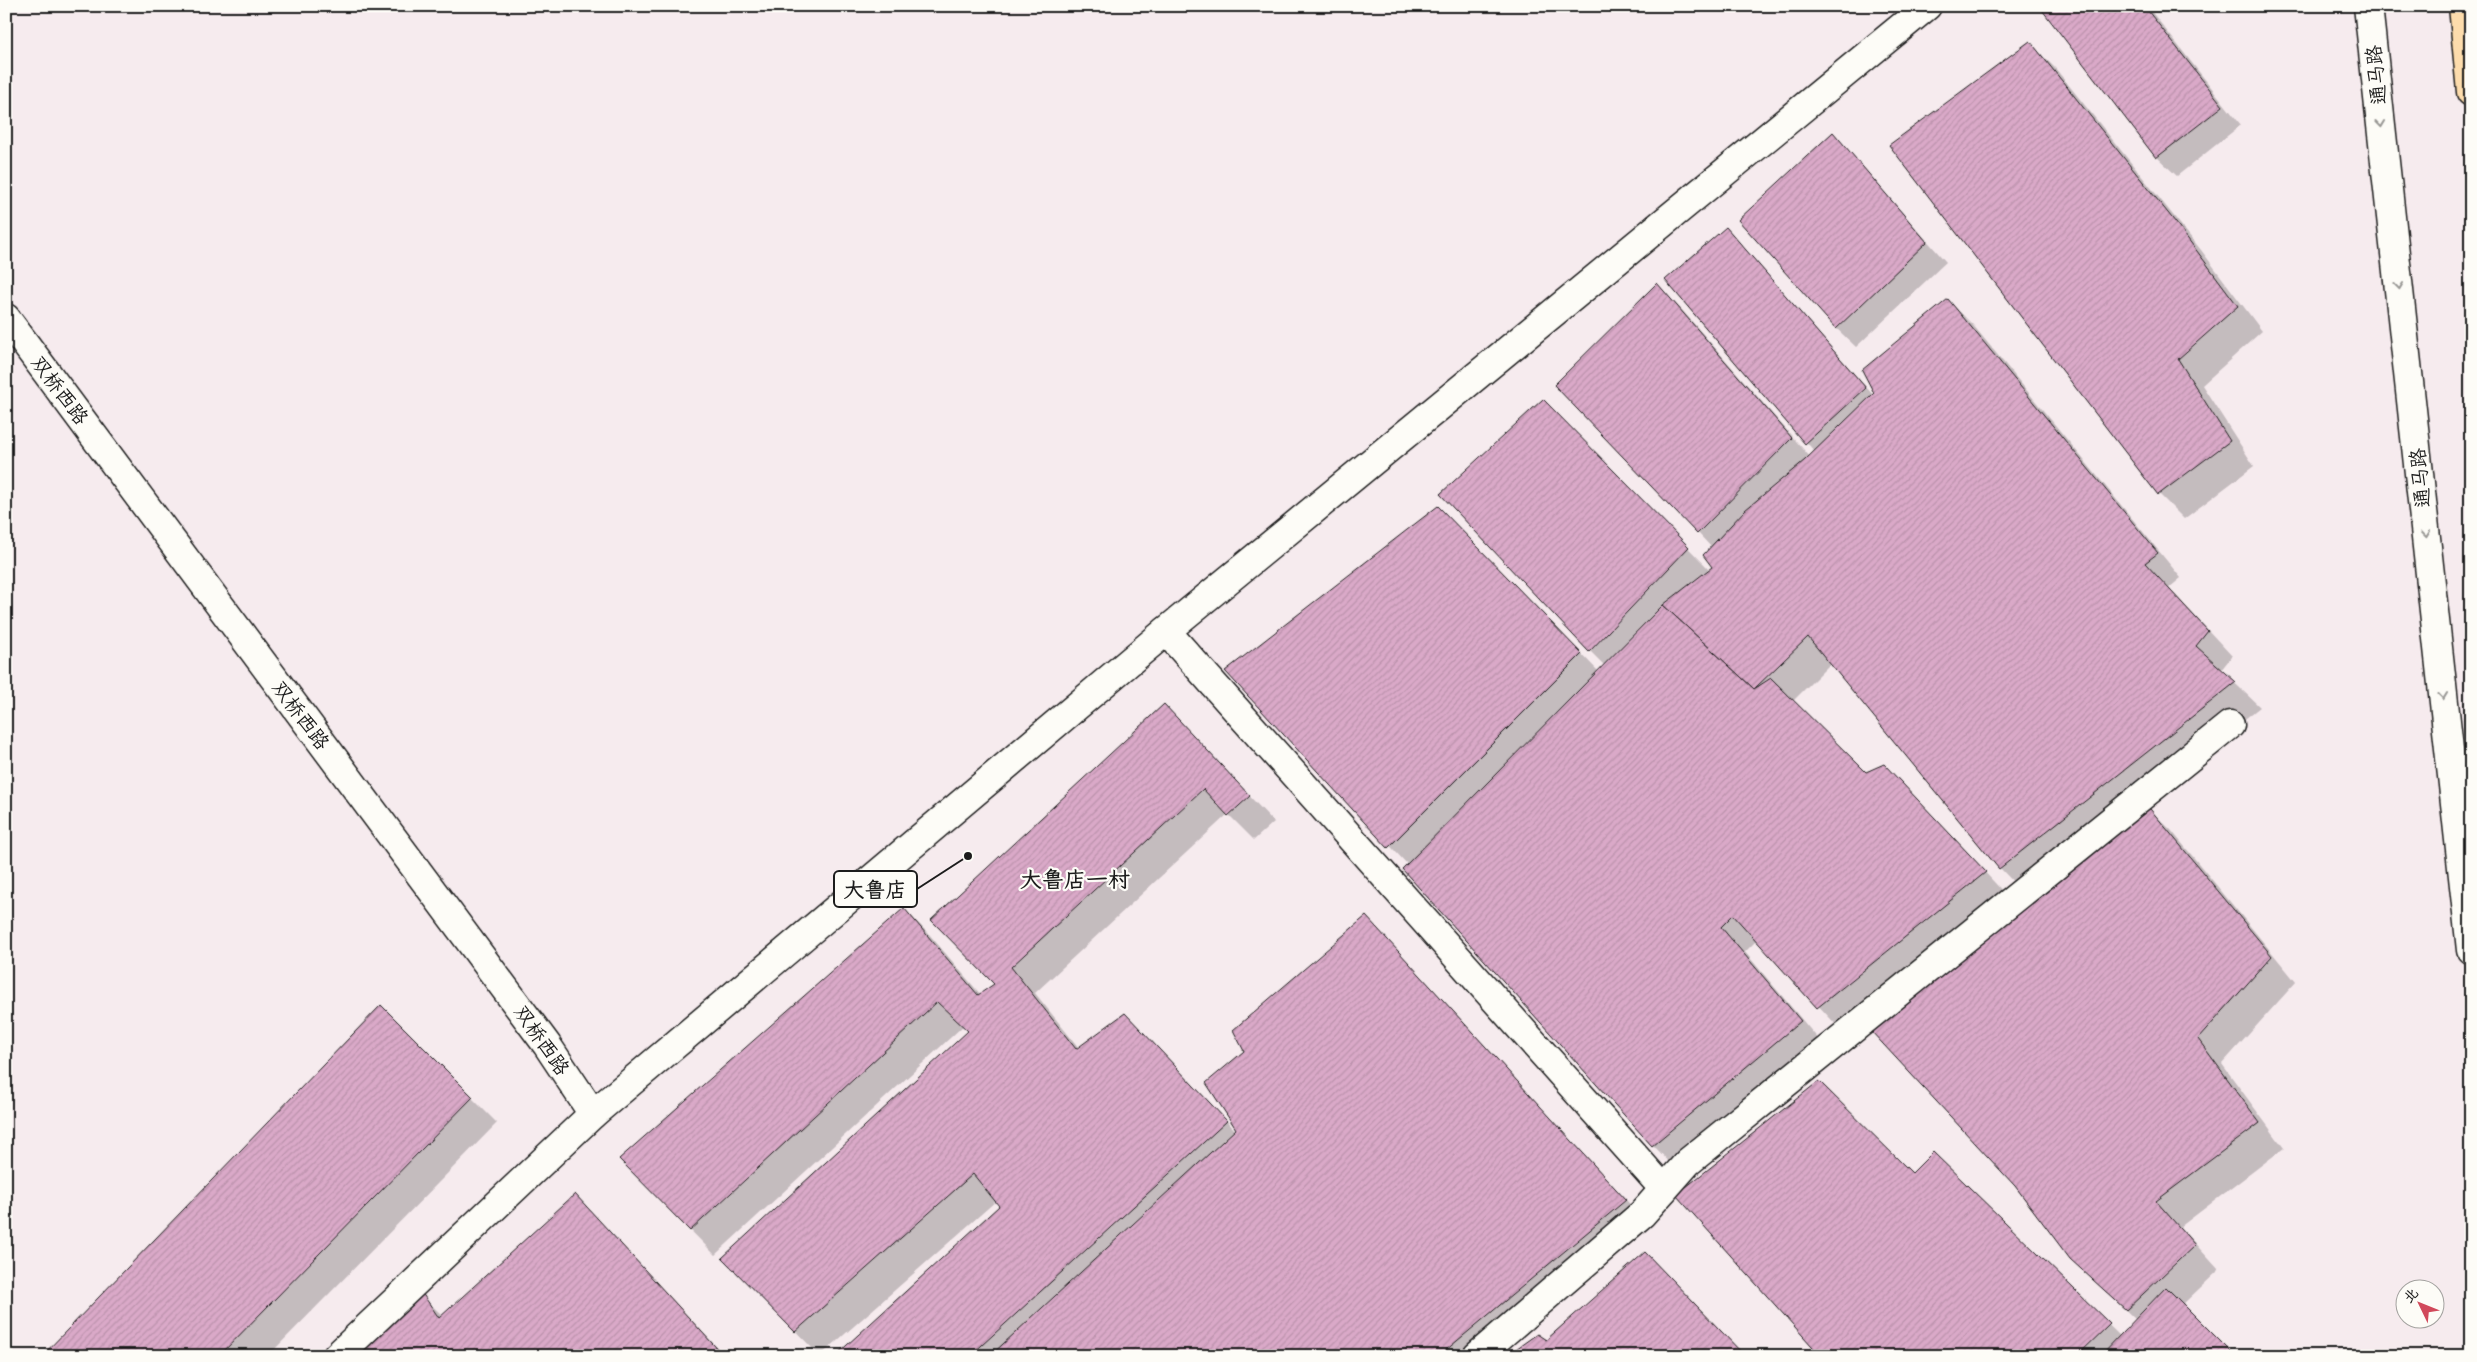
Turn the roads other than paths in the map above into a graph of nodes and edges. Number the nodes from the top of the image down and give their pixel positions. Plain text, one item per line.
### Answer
1 (1927, 6) edge
2 (2368, 6) edge
3 (2463, 6) edge
4 (2471, 92) edge
5 (6, 318) edge
6 (1166, 631) junction
7 (2230, 725) dead end
8 (2471, 950) edge
9 (593, 1114) junction
10 (1664, 1189) junction
11 (337, 1356) edge
12 (1477, 1356) edge

1 - 6 street
2 -> 8 street, 通马路
3 - 4 highway
5 - 9 street, 双桥西路
6 - 9 street
6 - 10 street
7 - 10 street
9 - 11 street
10 - 12 street

